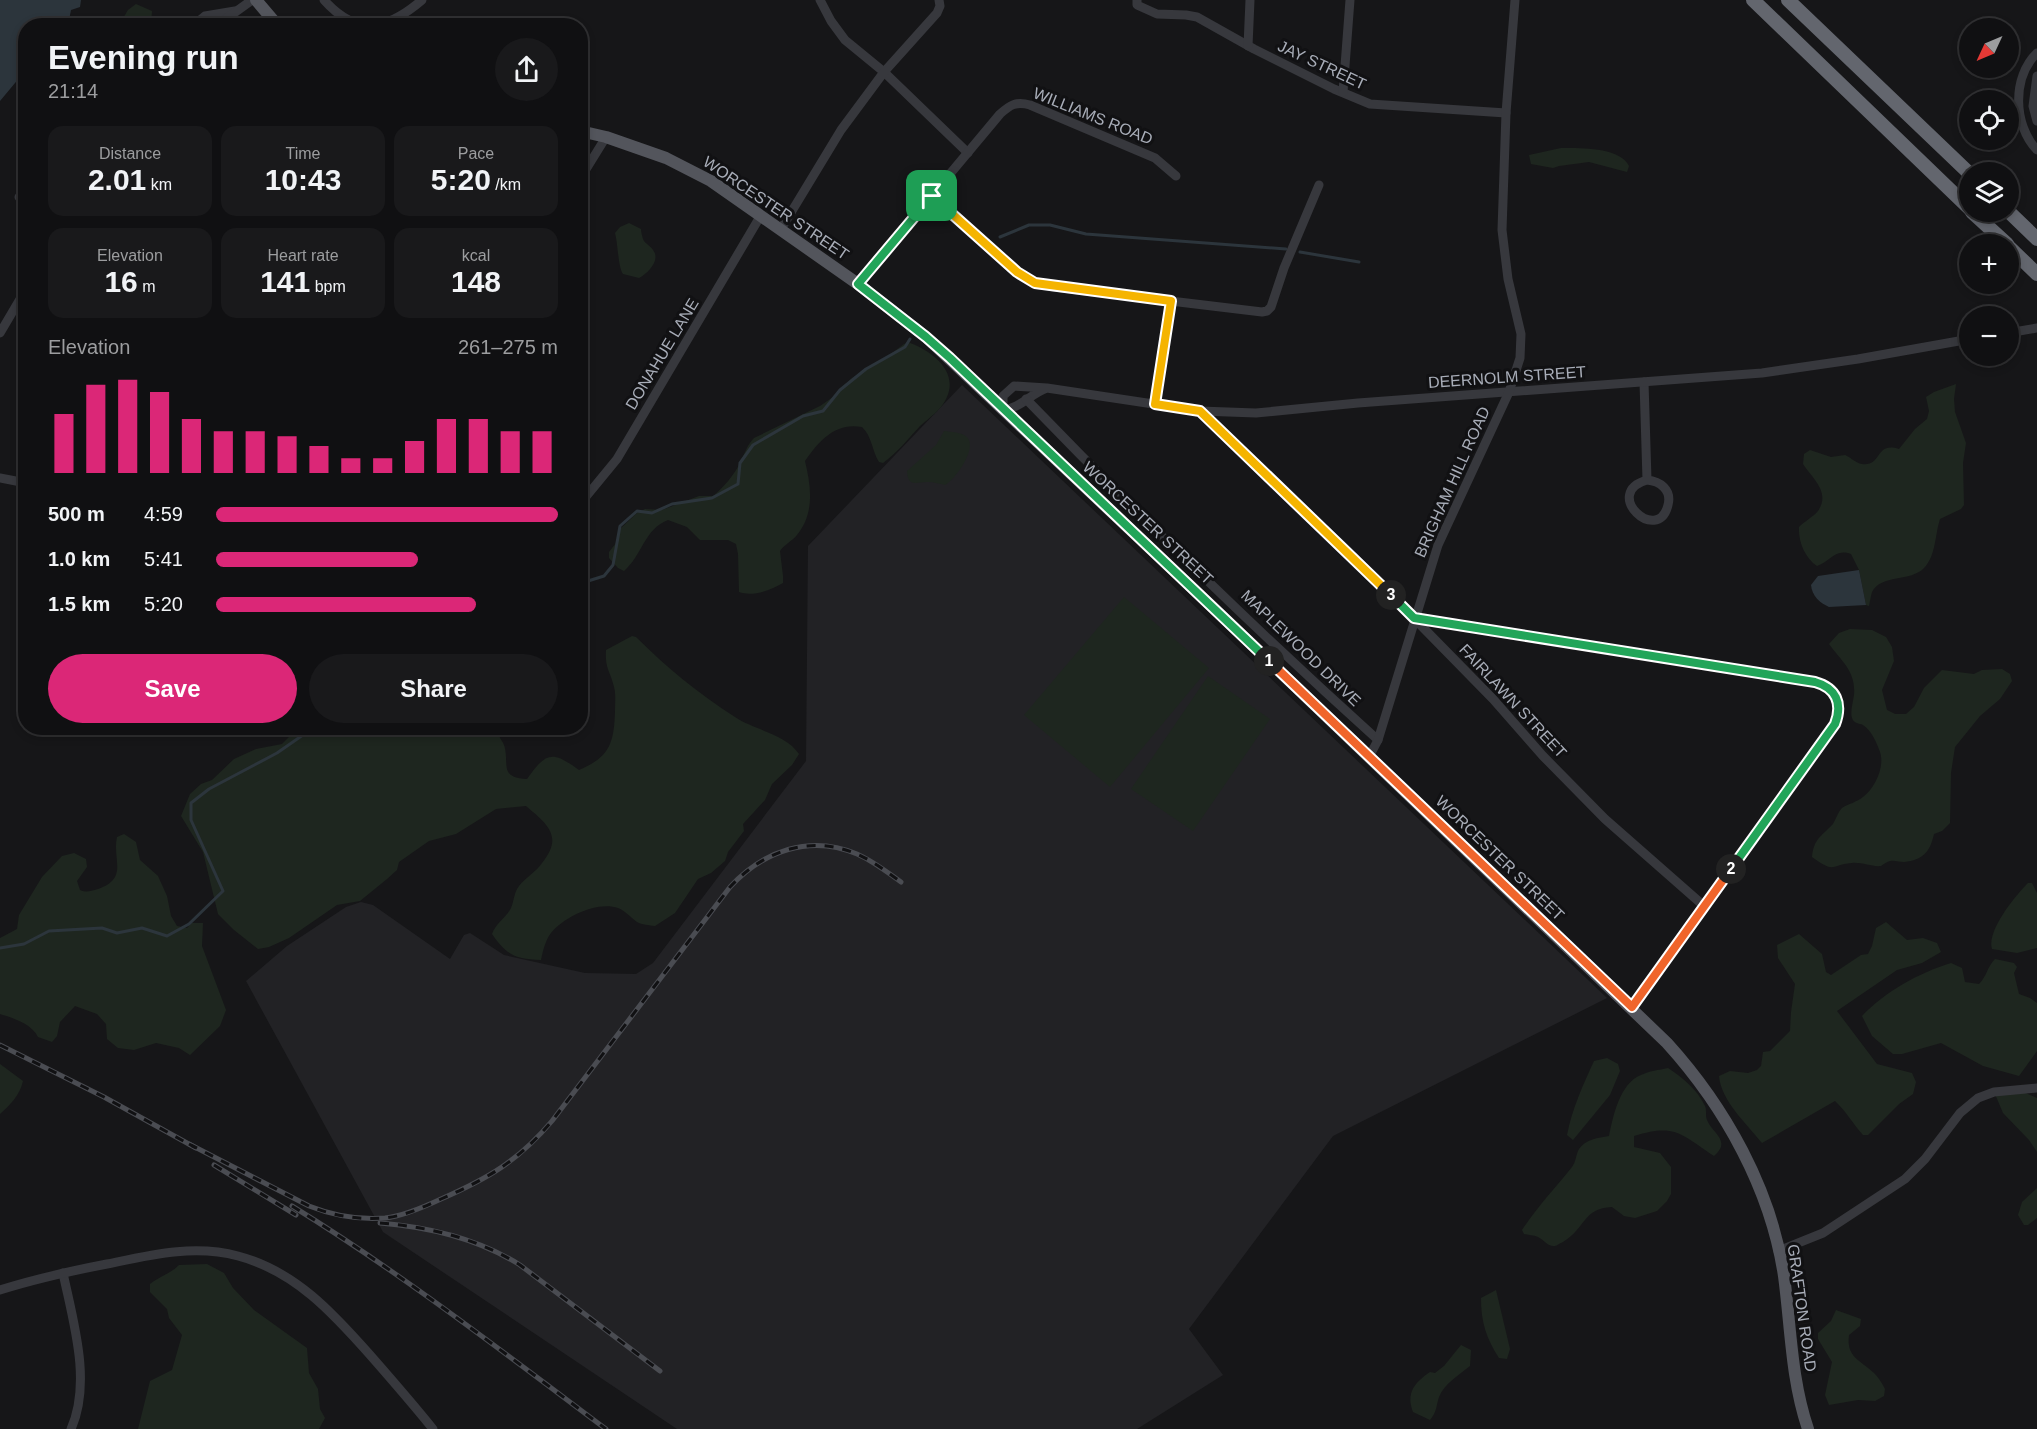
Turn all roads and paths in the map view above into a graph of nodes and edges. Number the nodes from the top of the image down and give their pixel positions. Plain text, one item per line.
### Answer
1 (254, 0) edge
2 (324, 0) edge
3 (422, 0) edge
4 (820, 0) edge
5 (939, 0) edge
6 (1250, 0) edge
7 (1350, 0) edge
8 (1515, 0) edge
9 (1753, 0) edge
10 (1788, 0) edge
11 (1137, 3) edge
12 (235, 11) junction
13 (203, 18) edge
14 (226, 18) edge
15 (271, 18) edge
16 (344, 18) edge
17 (399, 18) edge
18 (1248, 46) junction
19 (2037, 53) edge
20 (885, 72) junction
21 (2037, 76) edge
22 (1343, 92) junction
23 (1506, 113) junction
24 (2037, 121) edge
25 (588, 133) edge
26 (606, 137) junction
27 (2037, 150) edge
28 (968, 153) junction
29 (1959, 163) edge
30 (588, 166) edge
31 (1176, 176) dead end
32 (1319, 185) dead end
33 (932, 196) junction
34 (1959, 198) edge
35 (761, 215) junction
36 (1984, 222) edge
37 (2019, 222) edge
38 (780, 229) junction
39 (1996, 234) edge
40 (2037, 239) edge
41 (2019, 256) edge
42 (2037, 274) edge
43 (858, 284) junction
44 (1171, 301) junction
45 (18, 303) edge
46 (2037, 328) edge
47 (2019, 331) edge
48 (0, 333) edge
49 (1959, 341) edge
50 (1644, 382) junction
51 (1047, 388) junction
52 (1509, 392) junction
53 (1026, 399) junction
54 (1155, 404) junction
55 (1003, 410) junction
56 (1200, 411) junction
57 (0, 478) edge
58 (1647, 480) junction
59 (18, 481) edge
60 (588, 494) edge
61 (1414, 618) junction
62 (1378, 740) junction
63 (1369, 757) junction
64 (1704, 906) junction
65 (1632, 1007) junction
66 (1665, 1040) joint
67 (2037, 1088) edge
68 (1778, 1251) junction
69 (63, 1273) junction
70 (0, 1290) edge
71 (71, 1429) edge
72 (433, 1429) edge
73 (1808, 1429) edge

1 - 12 street
1 - 15 main road
2 - 16 street
3 - 17 street
4 - 20 street
5 - 20 street
6 - 18 street
7 - 22 street
8 - 23 street, BRIGHAM HILL ROAD
9 - 34 highway
10 - 29 highway
11 - 18 street, JAY STREET
12 - 13 street
12 - 14 street
18 - 22 street, JAY STREET
19 - 27 street
20 - 28 street
20 - 38 street
21 - 24 street
22 - 23 street, JAY STREET
23 - 52 street, BRIGHAM HILL ROAD
25 - 26 main road, WORCESTER STREET
26 - 30 street
26 - 35 main road, WORCESTER STREET
28 - 31 street, WILLIAMS ROAD
28 - 33 street, WILLIAMS ROAD
32 - 44 street
33 - 43 street, WILLIAMS ROAD
33 - 44 street
35 - 38 main road, WORCESTER STREET
35 - 60 street, DONAHUE LANE
36 - 39 highway
37 - 40 highway
38 - 43 main road, WORCESTER STREET
41 - 42 highway
43 - 55 main road, WORCESTER STREET
44 - 54 street
45 - 48 street
46 - 47 street
49 - 50 street, DEERNOLM STREET
50 - 52 street, DEERNOLM STREET
50 - 58 street
51 - 53 street
51 - 54 street, DEERNOLM STREET
51 - 55 street, DEERNOLM STREET
52 - 56 street, DEERNOLM STREET
52 - 61 street, BRIGHAM HILL ROAD
53 - 55 street
53 - 62 street, MAPLEWOOD DRIVE
54 - 56 street, DEERNOLM STREET
55 - 63 main road, WORCESTER STREET
56 - 61 street, FAIRLAWN STREET
57 - 59 street
58 - 58 street
61 - 62 street, BRIGHAM HILL ROAD
61 - 64 street, FAIRLAWN STREET
61 - 64 street
62 - 63 street, BRIGHAM HILL ROAD
63 - 65 main road, WORCESTER STREET
64 - 65 street
65 - 66 main road, WORCESTER STREET
66 - 68 main road, GRAFTON ROAD
67 - 68 street
68 - 73 main road, GRAFTON ROAD
69 - 70 street
69 - 71 street
69 - 72 street

